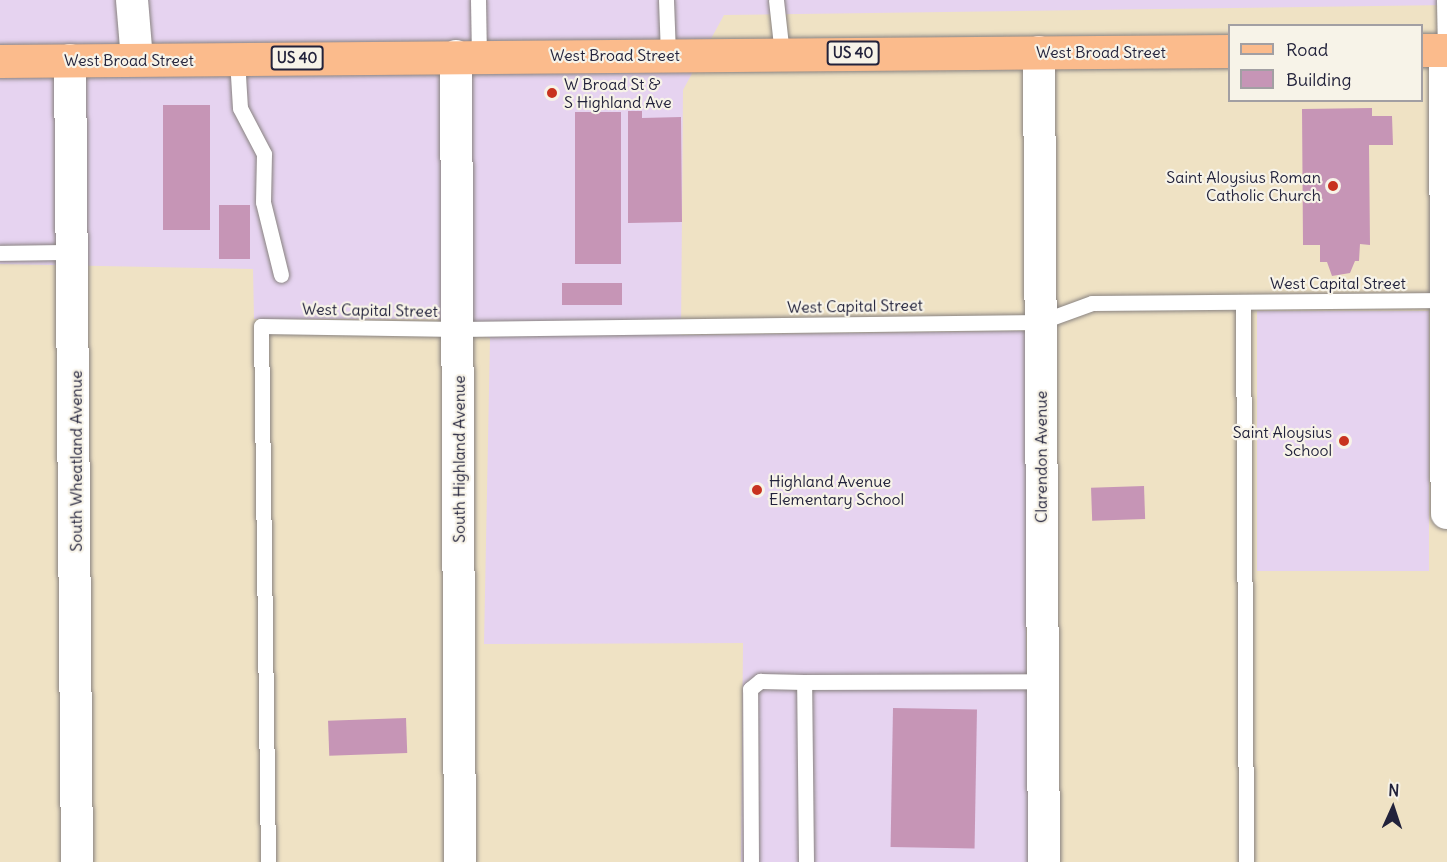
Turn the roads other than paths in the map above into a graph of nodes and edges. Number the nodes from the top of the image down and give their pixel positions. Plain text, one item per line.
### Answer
1 (132, 0) edge
2 (478, 0) edge
3 (666, 0) edge
4 (776, 0) edge
5 (1444, 0) edge
6 (1438, 50) edge
7 (1228, 51) edge
8 (1039, 52) junction
9 (782, 54) junction
10 (668, 55) junction
11 (467, 56) junction
12 (237, 59) junction
13 (70, 60) junction
14 (137, 60) junction
15 (0, 61) edge
16 (1446, 148) edge
17 (74, 252) junction
18 (0, 253) edge
19 (281, 275) dead end
20 (1446, 300) edge
21 (1243, 302) junction
22 (1040, 322) junction
23 (458, 329) junction
24 (1447, 513) edge
25 (1043, 681) junction
26 (804, 682) junction
27 (77, 862) edge
28 (268, 862) edge
29 (460, 862) edge
30 (751, 862) edge
31 (806, 862) edge
32 (1044, 862) edge
33 (1246, 862) edge

1 - 14 street
2 - 11 lane
3 - 10 lane
4 - 9 lane
5 - 6 lane
6 - 16 street
7 - 8 main road, West Broad Street / US 40
8 - 9 main road, West Broad Street / US 40
8 - 22 street, Clarendon Avenue
9 - 10 main road, West Broad Street / US 40
10 - 11 main road, West Broad Street / US 40
11 - 12 main road, West Broad Street / US 40
11 - 23 street, South Highland Avenue
12 - 14 main road, West Broad Street / US 40
12 - 19 lane
13 - 14 main road, West Broad Street / US 40
13 - 15 main road, West Broad Street / US 40
13 - 17 street, South Wheatland Avenue
16 - 20 street
17 - 18 lane
17 - 27 street, South Wheatland Avenue
20 - 21 lane, West Capital Street
20 - 24 street
21 - 22 lane, West Capital Street
21 - 33 lane
22 - 23 lane, West Capital Street
22 - 25 street, Clarendon Avenue
23 - 28 lane, West Capital Street
23 - 29 street, South Highland Avenue
25 - 26 lane
25 - 32 street, Clarendon Avenue
26 - 30 lane
26 - 31 lane

